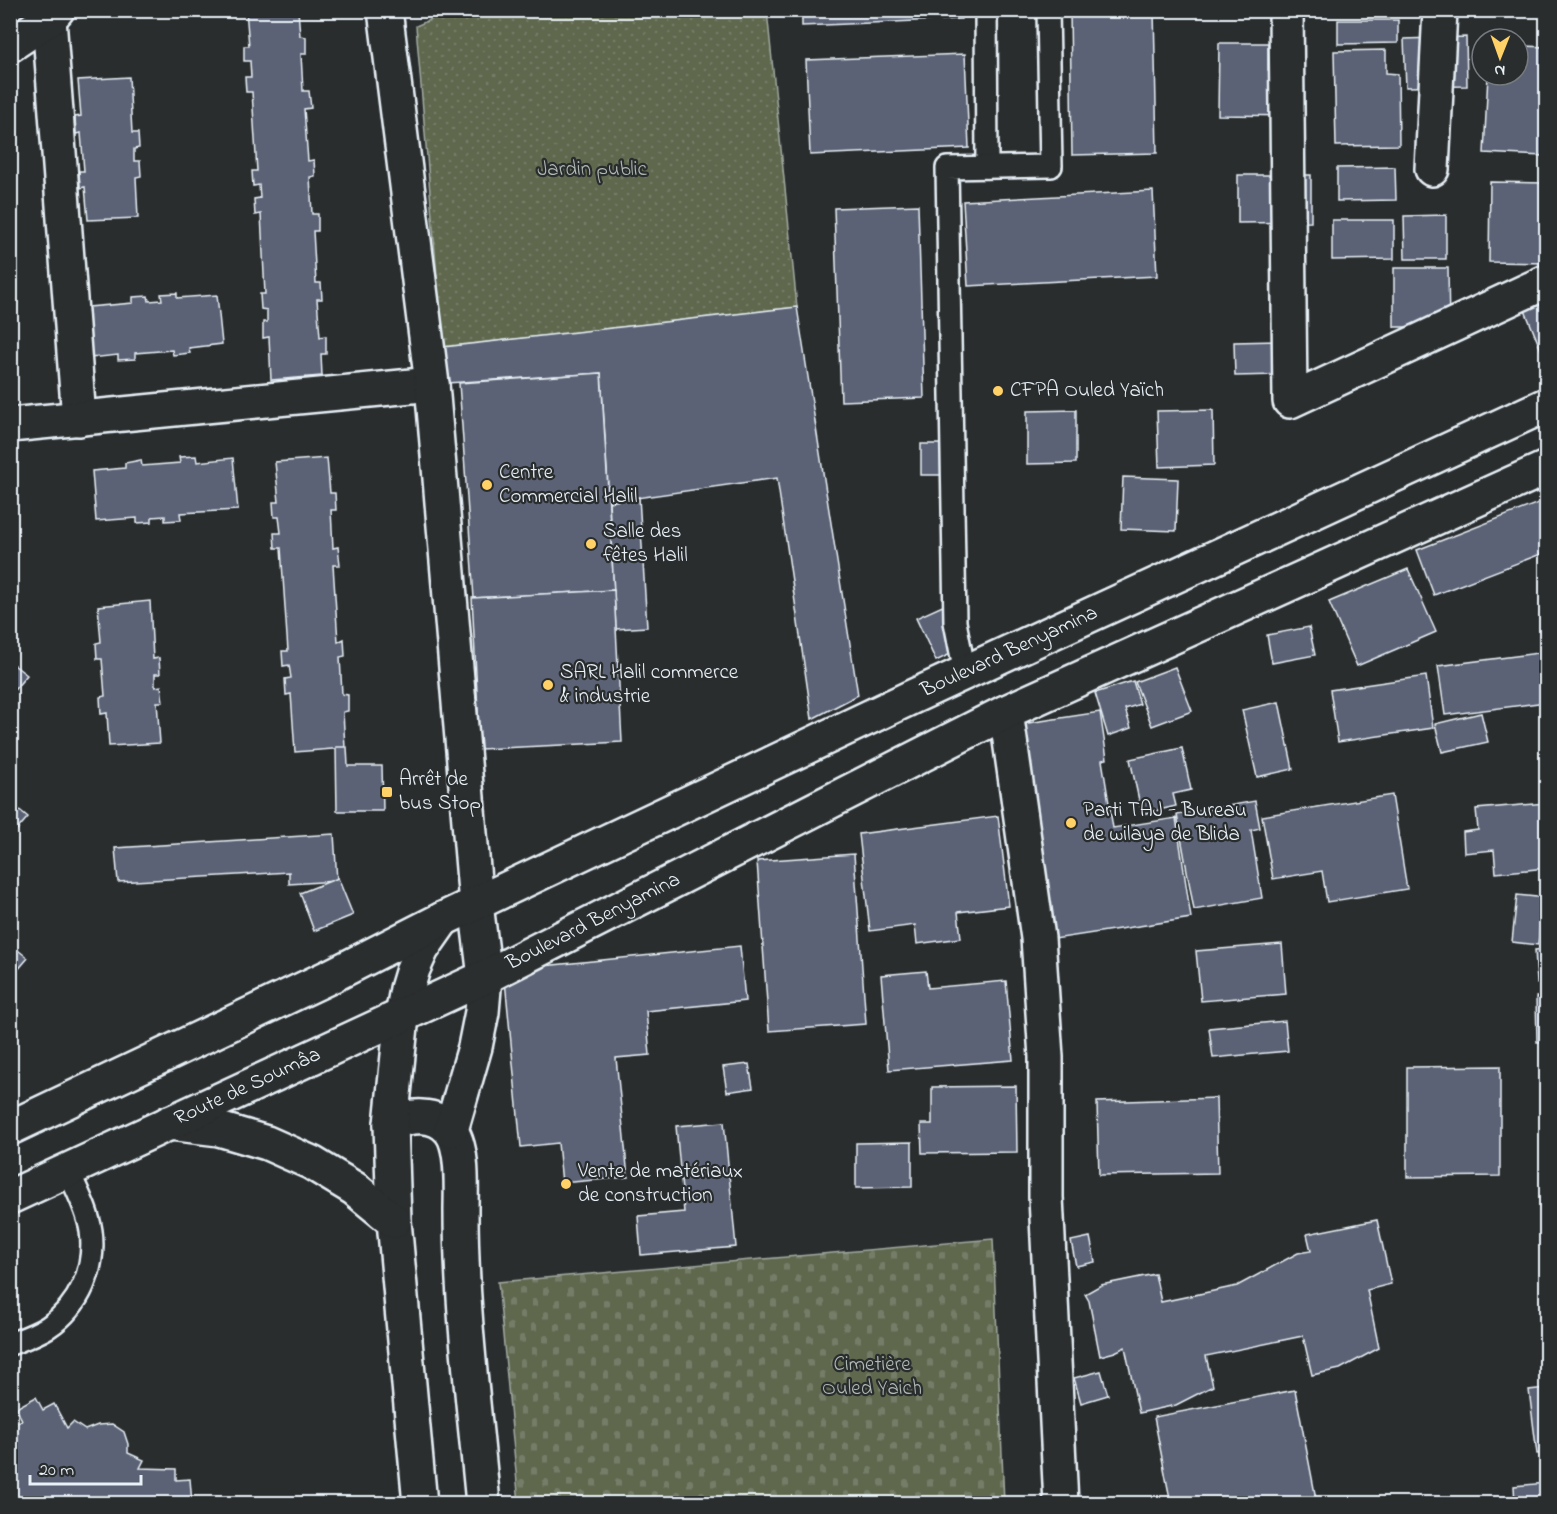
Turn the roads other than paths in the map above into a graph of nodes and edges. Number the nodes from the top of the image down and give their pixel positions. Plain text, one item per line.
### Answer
1 (385, 10) edge
2 (986, 10) edge
3 (1048, 10) edge
4 (1286, 10) edge
5 (1440, 10) edge
6 (53, 15) edge
7 (10, 45) edge
8 (987, 167) junction
9 (1432, 169) dead end
10 (1546, 282) edge
11 (432, 384) junction
12 (1546, 405) edge
13 (79, 419) junction
14 (10, 425) edge
15 (1546, 468) edge
16 (965, 673) junction
17 (1006, 712) junction
18 (476, 904) junction
19 (443, 919) junction
20 (485, 977) junction
21 (402, 1016) junction
22 (169, 1123) junction
23 (391, 1124) junction
24 (10, 1128) edge
25 (451, 1130) junction
26 (68, 1170) junction
27 (10, 1197) edge
28 (394, 1221) junction
29 (10, 1344) edge
30 (420, 1503) edge
31 (483, 1503) edge
32 (1061, 1503) edge

1 - 11 main road
2 - 8 lane
3 - 8 lane
4 - 10 main road
5 - 9 main road
6 - 7 main road
6 - 13 main road
8 - 16 lane
11 - 13 main road
11 - 18 main road
12 - 16 main road, Boulevard Benyamina
13 - 14 main road
15 - 17 main road, Boulevard Benyamina
16 - 18 main road, Boulevard Benyamina
17 - 20 main road, Boulevard Benyamina
17 - 32 main road
18 - 19 main road
18 - 20 main road
19 - 21 main road
19 - 24 main road
20 - 21 main road, Route de Soumâa
20 - 25 main road
21 - 22 main road, Route de Soumâa
21 - 23 main road
22 - 26 main road, Route de Soumâa
22 - 28 main road
23 - 25 main road
23 - 28 main road
25 - 31 main road
26 - 27 main road, Route de Soumâa
26 - 29 lane
28 - 30 main road

